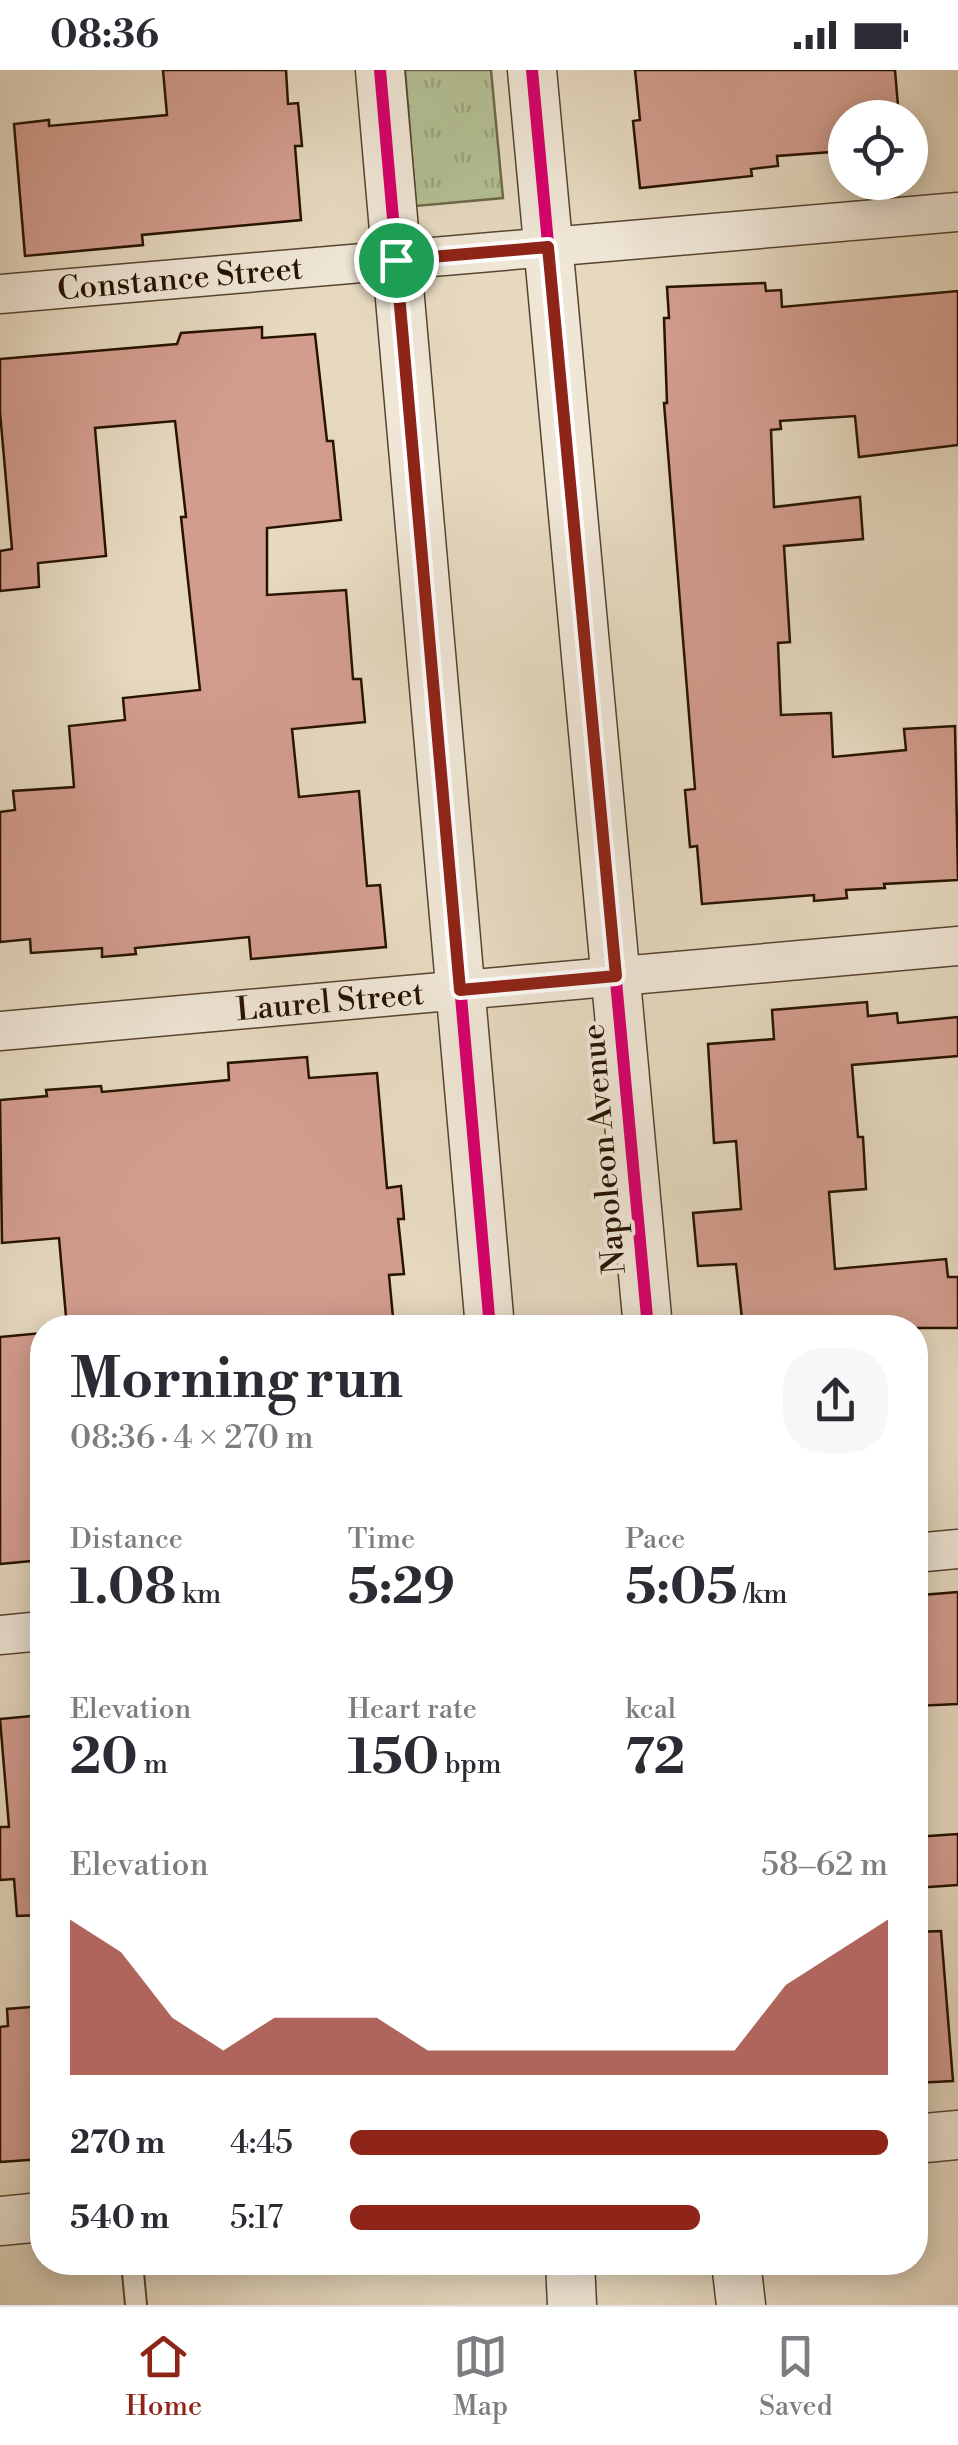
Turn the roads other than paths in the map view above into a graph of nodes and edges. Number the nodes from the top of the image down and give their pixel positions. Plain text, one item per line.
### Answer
1 (380, 70) edge
2 (532, 70) edge
3 (958, 212) edge
4 (548, 247) junction
5 (396, 260) junction
6 (0, 294) edge
7 (958, 946) edge
8 (616, 976) junction
9 (460, 990) junction
10 (0, 1032) edge
11 (489, 1315) edge
12 (647, 1315) edge
13 (958, 1549) edge
14 (928, 1552) edge
15 (30, 1632) edge
16 (0, 1635) edge
17 (958, 2135) edge
18 (928, 2138) edge
19 (30, 2218) edge
20 (0, 2221) edge
21 (133, 2275) edge
22 (571, 2275) edge
23 (738, 2275) edge
24 (136, 2305) edge
25 (572, 2305) edge
26 (741, 2305) edge

1 - 5 street
2 - 4 street, Napoleon Avenue
3 - 4 street, Constance Street
4 - 5 street, Constance Street
4 - 8 street, Napoleon Avenue
5 - 6 street, Constance Street
5 - 9 street
7 - 8 street, Laurel Street
8 - 9 street, Laurel Street
8 - 12 street, Napoleon Avenue
9 - 10 street, Laurel Street
9 - 11 street
13 - 14 street
15 - 16 street
17 - 18 street
19 - 20 street
21 - 24 lane
22 - 25 street
23 - 26 street

